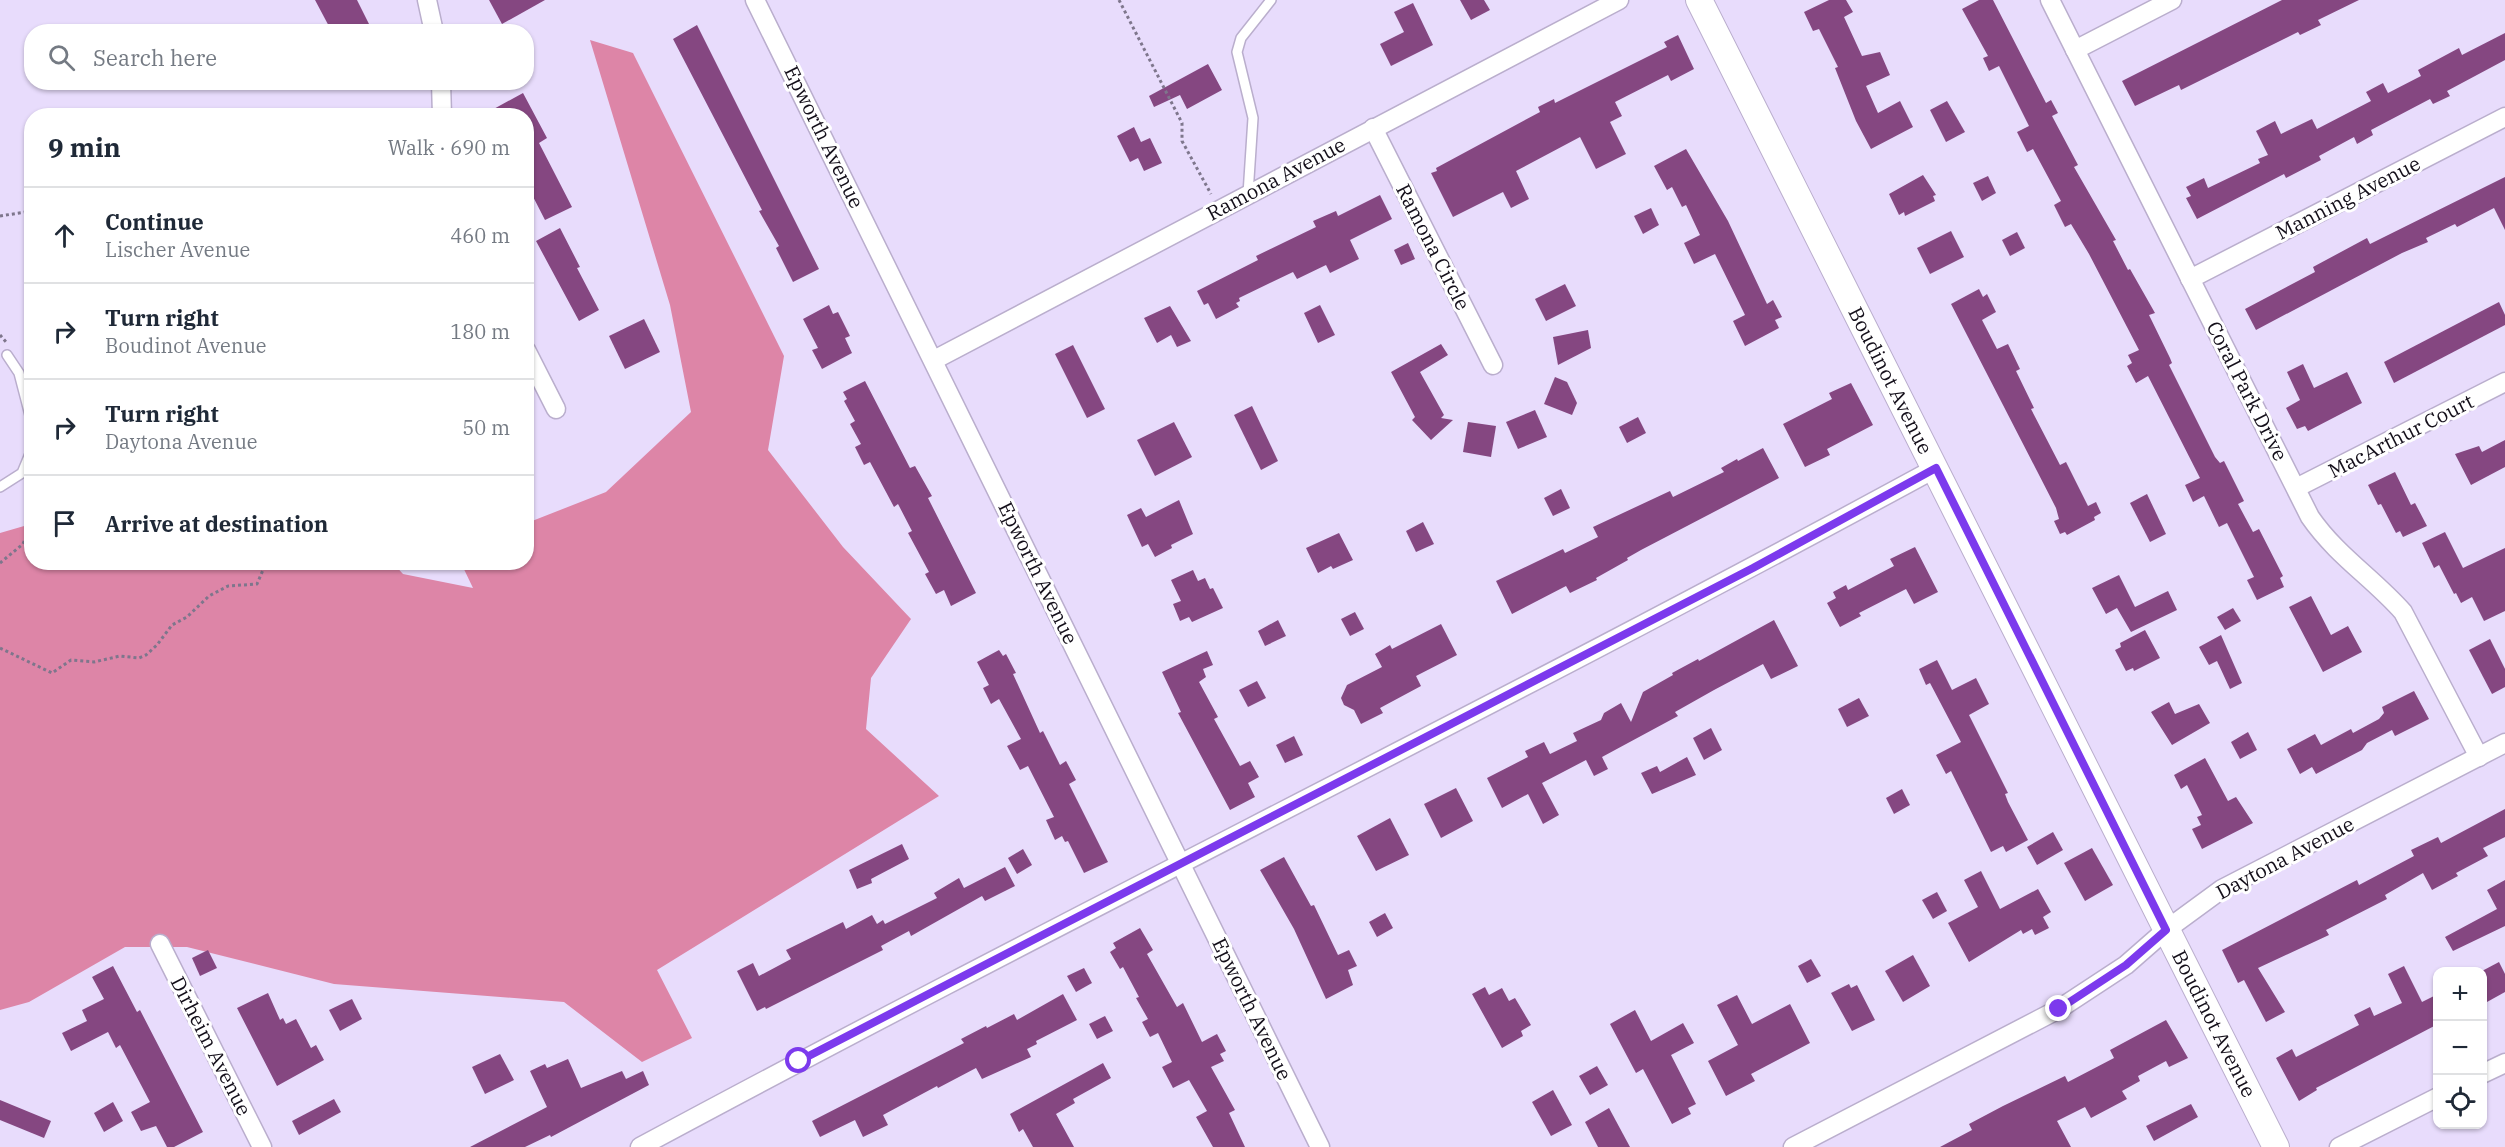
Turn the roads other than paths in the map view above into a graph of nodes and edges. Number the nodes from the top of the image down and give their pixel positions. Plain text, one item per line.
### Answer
1 (427, 0) edge
2 (755, 0) edge
3 (1271, 0) edge
4 (1619, 0) edge
5 (1699, 0) edge
6 (2050, 0) edge
7 (2172, 0) edge
8 (432, 24) edge
9 (2075, 50) junction
10 (441, 90) edge
11 (442, 108) edge
12 (2505, 117) edge
13 (1373, 128) junction
14 (1248, 194) junction
15 (2190, 279) junction
16 (7, 355) dead end
17 (934, 360) junction
18 (1493, 365) dead end
19 (534, 366) edge
20 (2505, 382) edge
21 (24, 392) edge
22 (556, 409) dead end
23 (24, 468) edge
24 (1936, 468) junction
25 (0, 488) edge
26 (2296, 488) junction
27 (2505, 743) edge
28 (2479, 757) junction
29 (1181, 865) junction
30 (2166, 930) junction
31 (160, 944) dead end
32 (2505, 1063) edge
33 (2487, 1072) edge
34 (2433, 1100) edge
35 (262, 1147) edge
36 (640, 1147) edge
37 (1320, 1147) edge
38 (1793, 1147) edge
39 (2276, 1147) edge
40 (2339, 1147) edge

1 - 8 street
2 - 17 street, Epworth Avenue
3 - 14 lane
4 - 13 street, Ramona Avenue
5 - 24 street, Boudinot Avenue
6 - 9 street, Coral Park Drive
7 - 9 street
9 - 15 street, Coral Park Drive
10 - 11 street
12 - 15 street, Manning Avenue
13 - 14 street, Ramona Avenue
13 - 18 street, Ramona Circle
14 - 17 street, Ramona Avenue
15 - 26 street, Coral Park Drive
16 - 21 lane
17 - 29 street, Epworth Avenue
19 - 22 street
20 - 26 street, MacArthur Court
23 - 25 lane
24 - 29 street
24 - 30 street, Boudinot Avenue
26 - 28 street, Coral Park Drive
27 - 28 street, Daytona Avenue
28 - 30 street, Daytona Avenue
29 - 36 street
29 - 37 street, Epworth Avenue
30 - 38 street, Daytona Avenue
30 - 39 street, Boudinot Avenue
31 - 35 street, Dirheim Avenue
32 - 33 street
34 - 40 street

